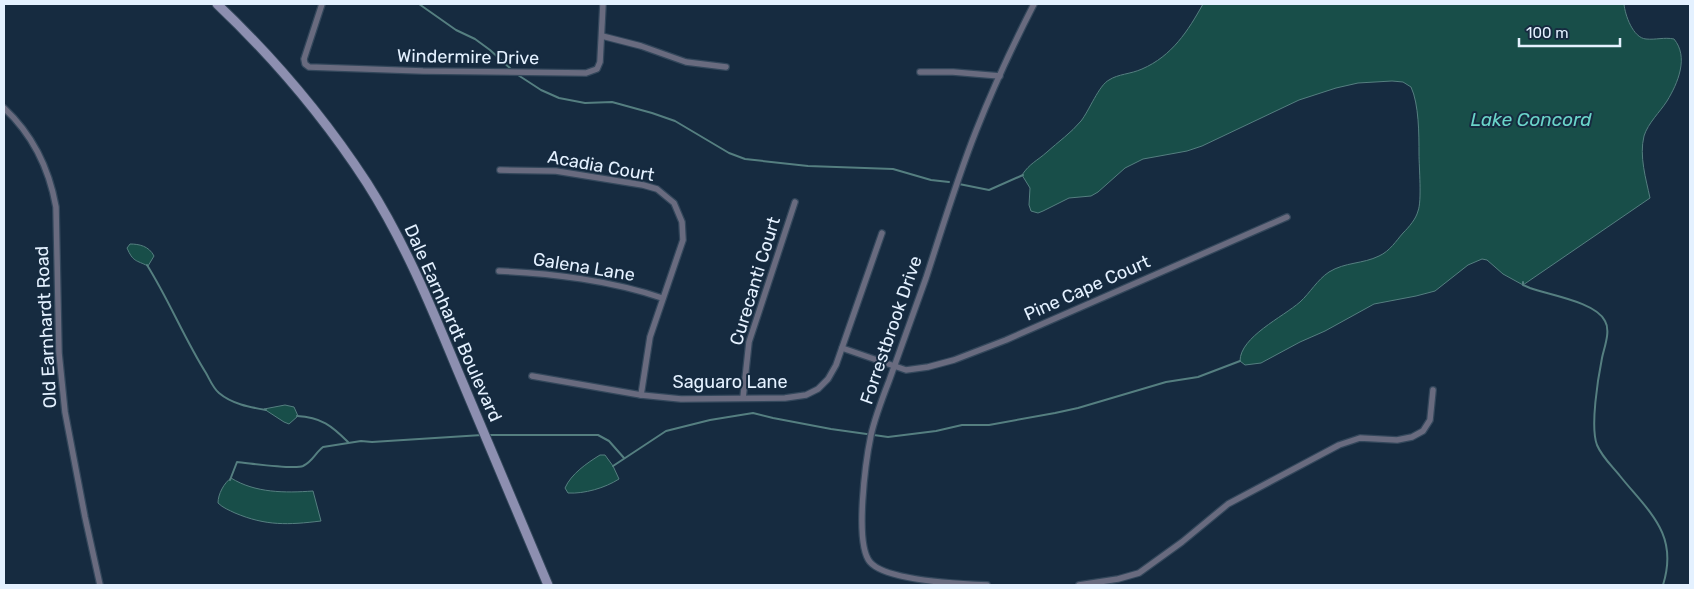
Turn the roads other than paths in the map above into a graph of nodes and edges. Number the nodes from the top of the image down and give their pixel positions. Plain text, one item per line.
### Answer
1 (217, 4) edge
2 (322, 4) edge
3 (603, 4) edge
4 (1034, 4) edge
5 (602, 36) junction
6 (726, 67) dead end
7 (920, 72) dead end
8 (1000, 76) junction
9 (4, 108) edge
10 (500, 170) dead end
11 (795, 202) dead end
12 (1287, 217) dead end
13 (882, 233) dead end
14 (499, 271) dead end
15 (662, 298) junction
16 (842, 348) junction
17 (894, 367) junction
18 (532, 376) dead end
19 (1433, 390) dead end
20 (641, 395) junction
21 (743, 398) junction
22 (100, 585) edge
23 (548, 585) edge
24 (960, 585) edge
25 (986, 585) edge
26 (1079, 585) edge

1 - 23 main road, Dale Earnhardt Boulevard
2 - 5 street, Windermire Drive
3 - 5 street
4 - 8 street, Forrestbrook Drive
5 - 6 street
7 - 8 street
8 - 17 street, Forrestbrook Drive
9 - 22 street, Old Earnhardt Road
10 - 15 street, Acadia Court
11 - 21 street, Curecanti Court
12 - 17 street, Pine Cape Court
13 - 16 street, Saguaro Lane
14 - 15 street, Galena Lane
15 - 20 street, Acadia Court
16 - 17 street, Pine Cape Court
16 - 21 street, Saguaro Lane
17 - 24 street, Forrestbrook Drive
18 - 20 street, Saguaro Lane
19 - 26 street
20 - 21 street, Saguaro Lane
24 - 25 street, Forrestbrook Drive

